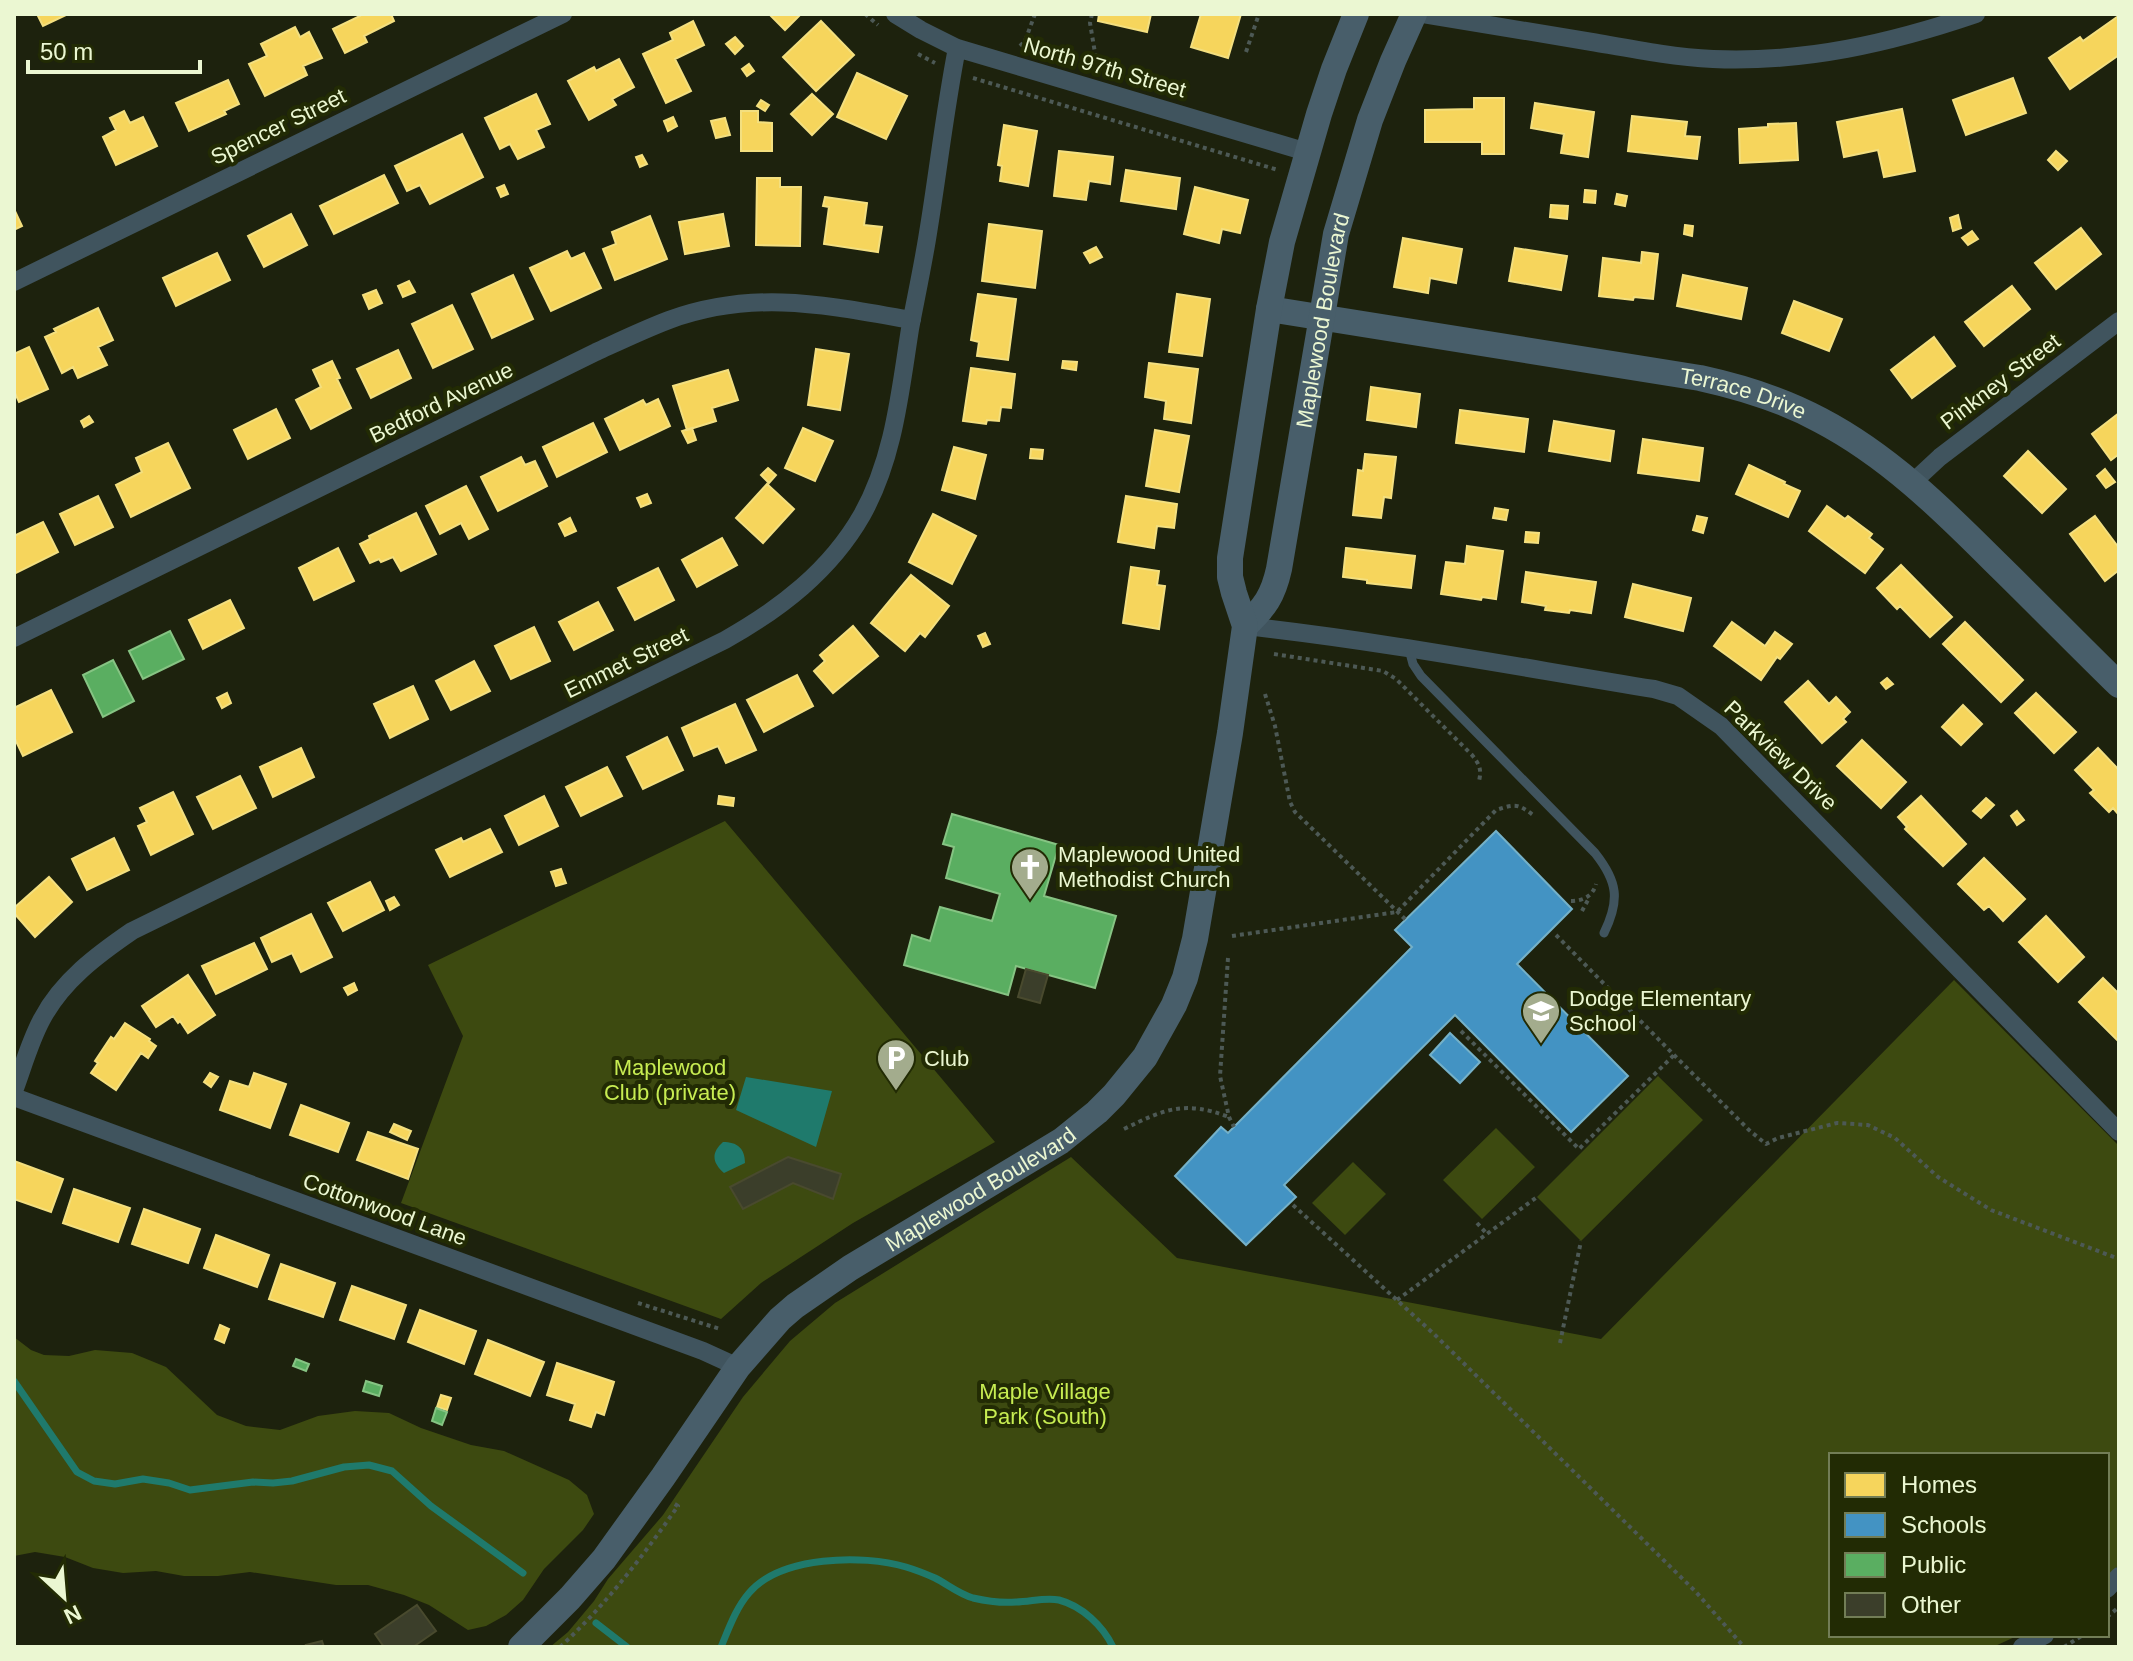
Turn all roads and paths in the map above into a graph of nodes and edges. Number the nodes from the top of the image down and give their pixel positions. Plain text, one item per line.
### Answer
1 (563, 14) edge
2 (895, 14) edge
3 (1035, 14) edge
4 (1092, 14) edge
5 (1259, 14) edge
6 (1356, 14) edge
7 (1414, 14) edge
8 (1423, 14) edge
9 (1976, 14) edge
10 (957, 48) junction
11 (1246, 52) dead end
12 (1005, 63) junction
13 (972, 77) dead end
14 (1101, 91) junction
15 (1307, 152) junction
16 (1280, 171) dead end
17 (14, 282) edge
18 (1269, 309) junction
19 (1321, 318) junction
20 (912, 320) junction
21 (2119, 321) edge
22 (1912, 483) junction
23 (1245, 626) junction
24 (14, 638) edge
25 (1409, 649) junction
26 (1274, 654) dead end
27 (2119, 685) edge
28 (1265, 694) dead end
29 (1479, 781) dead end
30 (1544, 824) dead end
31 (1596, 876) dead end
32 (1590, 896) junction
33 (1571, 901) dead end
34 (1582, 911) dead end
35 (1397, 912) junction
36 (1406, 920) dead end
37 (1604, 933) dead end
38 (1556, 935) dead end
39 (1232, 936) dead end
40 (1228, 958) dead end
41 (1461, 1031) dead end
42 (1674, 1055) junction
43 (14, 1094) edge
44 (1229, 1117) junction
45 (1234, 1127) dead end
46 (1124, 1129) dead end
47 (2119, 1132) edge
48 (1537, 1197) dead end
49 (1293, 1205) dead end
50 (1477, 1223) dead end
51 (1487, 1234) junction
52 (1581, 1241) dead end
53 (2119, 1259) edge
54 (1397, 1300) junction
55 (1560, 1343) dead end
56 (738, 1367) junction
57 (2041, 1637) edge
58 (521, 1647) edge
59 (1744, 1647) edge
60 (2022, 1647) edge

1 - 17 street, Spencer Street
2 - 10 street, North 97th Street
3 - 12 path
4 - 14 path
5 - 11 path
6 - 15 street, Maplewood Boulevard
7 - 19 street, Maplewood Boulevard
8 - 9 street
10 - 12 street, North 97th Street
10 - 20 street, Emmet Street
12 - 14 street, North 97th Street
13 - 16 path
14 - 15 street, North 97th Street
15 - 18 street, Maplewood Boulevard
18 - 19 street, Terrace Drive
18 - 23 street, Maplewood Boulevard
19 - 22 street, Terrace Drive
19 - 23 street, Maplewood Boulevard
20 - 24 street, Bedford Avenue
20 - 43 street, Emmet Street
21 - 22 street, Pinkney Street
22 - 27 street, Terrace Drive
23 - 25 street, Parkview Drive
23 - 56 street, Maplewood Boulevard
25 - 37 lane
25 - 47 street, Parkview Drive
26 - 29 path
28 - 35 path
30 - 35 path
31 - 32 path
32 - 33 path
32 - 34 path
35 - 36 path
35 - 39 path
38 - 42 path
40 - 44 path
41 - 42 path
42 - 53 path
43 - 56 street, Cottonwood Lane
44 - 45 path
44 - 46 path
48 - 51 path
49 - 54 path
50 - 51 path
51 - 54 path
52 - 55 path
54 - 59 path
56 - 58 street, Maplewood Boulevard
57 - 60 street

